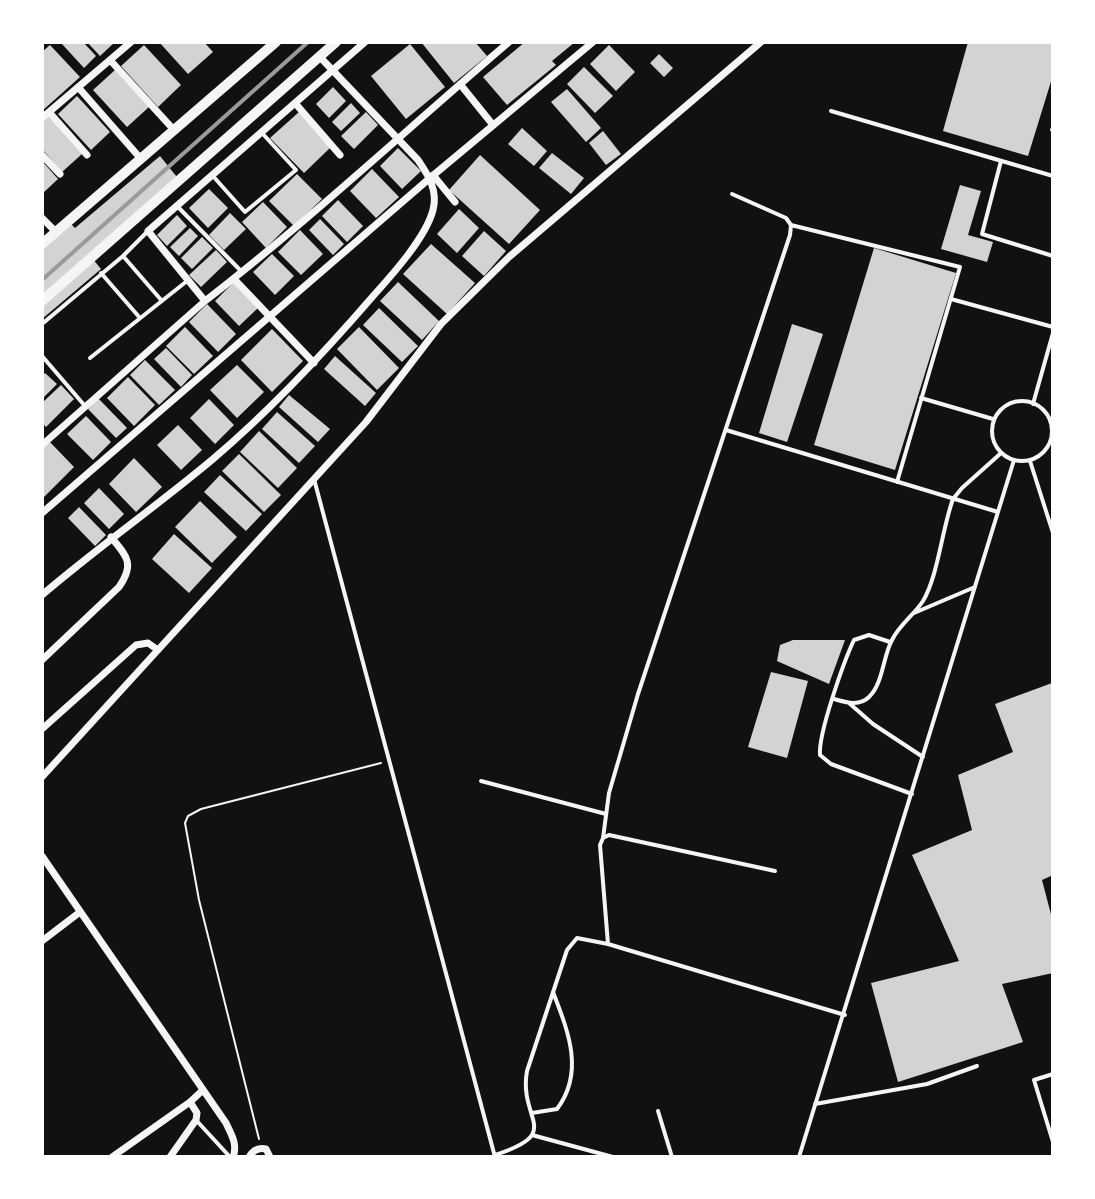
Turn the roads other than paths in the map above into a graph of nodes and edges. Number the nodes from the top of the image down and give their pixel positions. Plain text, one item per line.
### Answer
1 (131, 42) edge
2 (276, 42) edge
3 (336, 42) edge
4 (365, 42) edge
5 (509, 42) edge
6 (593, 42) edge
7 (761, 42) edge
8 (319, 56) junction
9 (110, 60) junction
10 (332, 71) junction
11 (460, 84) junction
12 (78, 87) junction
13 (295, 103) junction
14 (831, 111) dead end
15 (45, 115) edge
16 (493, 125) junction
17 (174, 130) junction
18 (262, 132) junction
19 (396, 138) junction
20 (42, 155) edge
21 (87, 155) dead end
22 (340, 155) dead end
23 (141, 159) junction
24 (1001, 161) junction
25 (60, 174) dead end
26 (212, 175) junction
27 (431, 176) junction
28 (1053, 176) edge
29 (732, 194) dead end
30 (455, 202) dead end
31 (177, 206) junction
32 (42, 218) edge
33 (791, 225) junction
34 (148, 231) junction
35 (56, 232) junction
36 (42, 244) edge
37 (123, 256) junction
38 (1053, 256) edge
39 (242, 272) junction
40 (101, 273) junction
41 (234, 279) junction
42 (189, 280) junction
43 (950, 299) junction
44 (42, 301) edge
45 (162, 301) junction
46 (205, 301) junction
47 (271, 317) junction
48 (140, 318) junction
49 (42, 324) edge
50 (1053, 330) edge
51 (42, 356) edge
52 (90, 358) dead end
53 (314, 363) junction
54 (921, 398) junction
55 (1033, 404) junction
56 (86, 406) junction
57 (993, 419) junction
58 (1052, 424) edge
59 (726, 430) junction
60 (42, 445) edge
61 (1000, 454) junction
62 (1014, 460) junction
63 (1030, 461) junction
64 (314, 479) junction
65 (897, 482) junction
66 (953, 499) junction
67 (998, 512) junction
68 (42, 513) edge
69 (1052, 524) edge
70 (1053, 533) edge
71 (111, 537) junction
72 (975, 587) junction
73 (42, 595) edge
74 (911, 614) junction
75 (890, 642) junction
76 (158, 650) junction
77 (42, 660) edge
78 (834, 699) junction
79 (849, 703) junction
80 (42, 729) edge
81 (923, 757) junction
82 (42, 777) edge
83 (481, 781) dead end
84 (912, 794) junction
85 (606, 814) junction
86 (603, 838) junction
87 (42, 856) edge
88 (775, 871) dead end
89 (80, 912) junction
90 (42, 941) edge
91 (608, 944) junction
92 (553, 992) junction
93 (845, 1015) junction
94 (977, 1066) dead end
95 (1053, 1074) edge
96 (203, 1090) junction
97 (190, 1102) junction
98 (815, 1104) junction
99 (658, 1111) dead end
100 (532, 1113) junction
101 (196, 1120) junction
102 (532, 1135) junction
103 (1053, 1142) edge
104 (594, 1154) edge
105 (495, 1156) edge
106 (112, 1157) edge
107 (170, 1157) edge
108 (232, 1157) edge
109 (249, 1157) edge
110 (270, 1157) edge
111 (613, 1157) edge
112 (672, 1157) edge
113 (799, 1157) edge

1 - 9 street
2 - 17 main road
3 - 8 main road
4 - 10 street
5 - 11 street
6 - 16 street
7 - 64 street
8 - 10 street
8 - 44 main road
9 - 12 street
9 - 17 street
10 - 13 street
10 - 19 street
11 - 16 street
11 - 19 street
12 - 15 street
12 - 23 street
13 - 18 street
13 - 22 street
14 - 24 lane
15 - 21 street
16 - 27 street
17 - 23 main road
18 - 26 street
18 - 26 lane
19 - 27 street
19 - 39 street
20 - 25 street
23 - 35 main road
24 - 28 lane
24 - 38 lane
26 - 31 street
27 - 30 street
27 - 47 street
27 - 53 street
29 - 33 lane
31 - 34 street
31 - 39 lane
32 - 35 street
33 - 43 lane
33 - 59 lane
34 - 37 lane
34 - 42 street
35 - 36 main road
37 - 40 lane
37 - 45 lane
39 - 41 street
40 - 48 lane
40 - 49 lane
41 - 46 street
41 - 47 street
42 - 45 lane
42 - 46 street
43 - 50 lane
43 - 54 lane
45 - 48 lane
46 - 56 street
47 - 53 street
47 - 68 street
48 - 52 lane
50 - 55 lane
51 - 56 lane
53 - 71 street
54 - 57 lane
54 - 65 lane
55 - 57 lane
55 - 58 lane
56 - 60 street
57 - 61 lane
58 - 63 lane
59 - 65 lane
59 - 85 lane
61 - 62 lane
61 - 66 lane
62 - 63 lane
62 - 67 lane
63 - 69 lane
64 - 76 street
64 - 105 lane
65 - 66 lane
66 - 67 lane
66 - 74 lane
67 - 72 lane
69 - 70 lane
71 - 73 street
71 - 77 street
72 - 74 lane
72 - 81 lane
74 - 75 lane
75 - 78 lane
75 - 79 lane
76 - 80 street
76 - 82 street
78 - 79 lane
78 - 84 lane
79 - 81 lane
81 - 84 lane
83 - 85 lane
84 - 93 lane
85 - 86 lane
86 - 88 lane
86 - 91 lane
87 - 89 street
89 - 90 street
89 - 96 street
91 - 92 lane
91 - 93 lane
92 - 100 lane
92 - 100 lane
93 - 98 lane
94 - 98 lane
95 - 103 lane
96 - 97 street
96 - 108 street
97 - 101 street
97 - 106 street
98 - 113 lane
99 - 112 lane
100 - 102 lane
101 - 107 street
101 - 108 lane
102 - 104 lane
102 - 105 lane
104 - 111 lane
109 - 110 street

